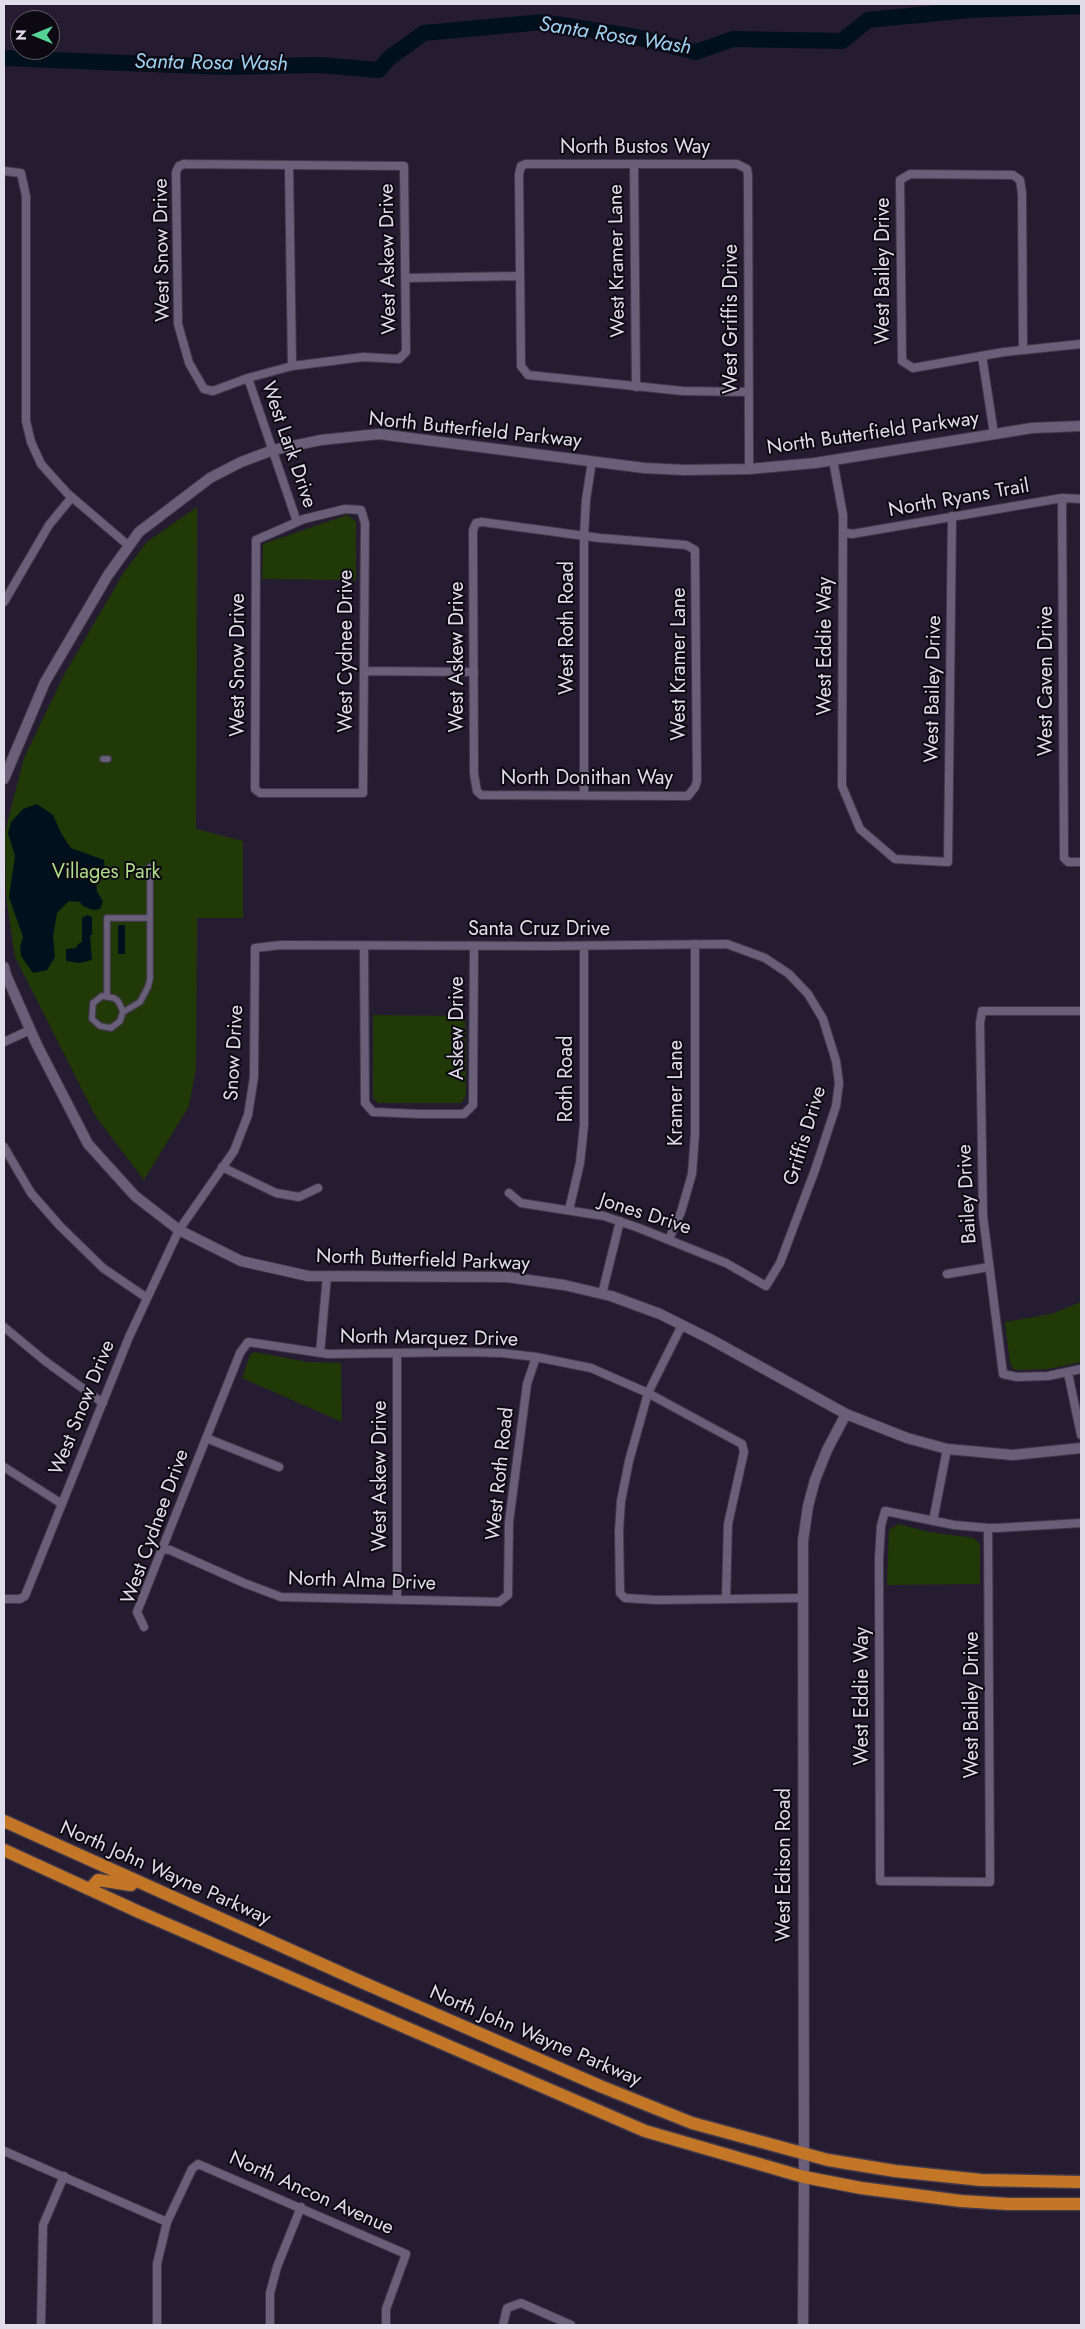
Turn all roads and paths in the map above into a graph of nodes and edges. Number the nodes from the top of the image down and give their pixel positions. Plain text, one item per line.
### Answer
1 (634, 164) junction
2 (289, 166) junction
3 (747, 169) joint
4 (4, 171) edge
5 (519, 276) junction
6 (406, 278) junction
7 (1081, 344) edge
8 (1023, 350) junction
9 (982, 356) junction
10 (292, 366) junction
11 (248, 378) junction
12 (636, 387) junction
13 (749, 392) junction
14 (1081, 426) edge
15 (994, 434) junction
16 (273, 450) junction
17 (833, 460) junction
18 (592, 461) junction
19 (749, 469) junction
20 (72, 497) junction
21 (1062, 498) junction
22 (1081, 499) edge
23 (952, 516) junction
24 (297, 522) junction
25 (843, 532) junction
26 (584, 536) junction
27 (129, 546) junction
28 (4, 602) edge
29 (364, 671) junction
30 (474, 672) junction
31 (4, 776) edge
32 (695, 787) joint
33 (477, 791) joint
34 (363, 793) joint
35 (584, 795) junction
36 (860, 829) joint
37 (1081, 862) edge
38 (150, 867) dead end
39 (150, 918) junction
40 (695, 944) junction
41 (364, 946) junction
42 (474, 946) junction
43 (584, 946) junction
44 (255, 948) joint
45 (4, 967) edge
46 (808, 994) joint
47 (106, 996) junction
48 (123, 1011) junction
49 (1081, 1011) edge
50 (30, 1030) junction
51 (4, 1042) edge
52 (4, 1147) edge
53 (222, 1167) junction
54 (318, 1188) dead end
55 (509, 1193) dead end
56 (569, 1210) junction
57 (620, 1221) junction
58 (179, 1230) junction
59 (670, 1239) junction
60 (990, 1267) junction
61 (947, 1274) dead end
62 (327, 1276) junction
63 (766, 1286) joint
64 (602, 1294) junction
65 (147, 1298) junction
66 (682, 1325) junction
67 (4, 1327) edge
68 (248, 1342) joint
69 (320, 1353) junction
70 (397, 1354) junction
71 (536, 1357) junction
72 (1081, 1369) edge
73 (1068, 1373) junction
74 (648, 1393) junction
75 (102, 1402) junction
76 (846, 1414) junction
77 (1081, 1435) edge
78 (206, 1438) junction
79 (1081, 1448) edge
80 (948, 1449) junction
81 (279, 1467) dead end
82 (4, 1468) edge
83 (62, 1504) junction
84 (933, 1521) junction
85 (1081, 1523) edge
86 (988, 1528) junction
87 (161, 1549) junction
88 (508, 1595) joint
89 (726, 1598) junction
90 (802, 1598) junction
91 (4, 1599) edge
92 (398, 1599) junction
93 (144, 1627) dead end
94 (4, 1821) edge
95 (4, 1850) edge
96 (990, 1882) joint
97 (90, 1889) junction
98 (153, 1890) junction
99 (4, 2151) edge
100 (804, 2154) junction
101 (64, 2176) junction
102 (804, 2177) junction
103 (1081, 2182) edge
104 (1081, 2204) edge
105 (302, 2207) junction
106 (167, 2222) junction
107 (42, 2325) edge
108 (157, 2325) edge
109 (270, 2325) edge
110 (386, 2325) edge
111 (503, 2325) edge
112 (571, 2325) edge
113 (803, 2325) edge

1 - 3 street, North Bustos Way
1 - 5 street, North Bustos Way
1 - 12 street, West Kramer Lane
2 - 6 street, West Askew Drive
2 - 10 street
2 - 11 street, West Snow Drive
3 - 13 street, West Griffis Drive
4 - 20 street
5 - 6 street
5 - 12 street
6 - 10 street, West Askew Drive
7 - 8 street
8 - 9 street
8 - 9 street, West Bailey Drive
9 - 15 street
10 - 11 street
11 - 16 street, West Lark Drive
12 - 13 street
13 - 19 street, West Griffis Drive
14 - 15 street, North Butterfield Parkway
15 - 17 street, North Butterfield Parkway
16 - 18 street, North Butterfield Parkway
16 - 24 street, West Lark Drive
16 - 27 street, North Butterfield Parkway
17 - 19 street, North Butterfield Parkway
17 - 25 street, West Eddie Way
18 - 19 street, North Butterfield Parkway
18 - 26 street, West Roth Road
20 - 27 street
20 - 28 street
21 - 22 street, North Ryans Trail
21 - 23 street, North Ryans Trail
21 - 37 street, West Caven Drive
23 - 25 street, North Ryans Trail
23 - 36 street, West Bailey Drive
24 - 29 street, West Cydnee Drive
24 - 34 street, West Snow Drive
25 - 36 street, West Eddie Way
26 - 30 street, West Askew Drive
26 - 32 street, West Kramer Lane
26 - 35 street, West Roth Road
27 - 31 street, North Butterfield Parkway
29 - 30 street
29 - 34 street, West Cydnee Drive
30 - 33 street, West Askew Drive
32 - 35 street, North Donithan Way
33 - 35 street, North Donithan Way
38 - 39 street
39 - 47 street
39 - 48 street
40 - 43 street, Santa Cruz Drive
40 - 46 street, Santa Cruz Drive
40 - 59 street, Kramer Lane
41 - 42 street, Santa Cruz Drive
41 - 42 street, Askew Drive
41 - 44 street, Santa Cruz Drive
42 - 43 street, Santa Cruz Drive
43 - 56 street, Roth Road
44 - 53 street, Snow Drive
45 - 50 street, North Butterfield Parkway
46 - 63 street, Griffis Drive
47 - 48 street
47 - 48 street
49 - 60 street, Bailey Drive
50 - 51 street
50 - 58 street, North Butterfield Parkway
52 - 65 street
53 - 54 street
53 - 58 street, Snow Drive
55 - 56 street, Jones Drive
56 - 57 street, Jones Drive
57 - 59 street, Jones Drive
57 - 64 street
58 - 62 street, North Butterfield Parkway
58 - 65 street, West Snow Drive
59 - 63 street, Jones Drive
60 - 61 street
60 - 73 street, Bailey Drive
62 - 64 street, North Butterfield Parkway
62 - 69 street
64 - 66 street, North Butterfield Parkway
65 - 75 street, West Snow Drive
66 - 74 street
66 - 76 street, North Butterfield Parkway
67 - 75 street
68 - 69 street, North Marquez Drive
68 - 78 street, West Cydnee Drive
69 - 70 street, North Marquez Drive
70 - 71 street, North Marquez Drive
70 - 92 street, West Askew Drive
71 - 74 street, North Marquez Drive
71 - 88 street, West Roth Road
72 - 73 street
73 - 77 street
74 - 89 street, North Marquez Drive
74 - 89 street
75 - 83 street, West Snow Drive
76 - 80 street, North Butterfield Parkway
76 - 90 street, West Edison Road
78 - 81 street, West Cydnee Drive
78 - 87 street, West Cydnee Drive
79 - 80 street, North Butterfield Parkway
80 - 84 street
82 - 83 street
83 - 91 street, West Snow Drive
84 - 86 street
84 - 96 street, West Eddie Way
85 - 86 street
86 - 96 street, West Bailey Drive
87 - 92 street, North Alma Drive
87 - 93 street, West Cydnee Drive
88 - 92 street, North Alma Drive
89 - 90 street
90 - 100 street, West Edison Road
94 - 98 highway, North John Wayne Parkway
95 - 97 highway
97 - 98 highway
97 - 102 highway
98 - 100 highway, North John Wayne Parkway
99 - 101 street
100 - 102 street, West Edison Road
100 - 103 highway, North John Wayne Parkway
101 - 106 street
101 - 107 street
102 - 104 highway
102 - 113 street, West Edison Road
105 - 106 street, North Ancon Avenue
105 - 109 street
105 - 110 street, North Ancon Avenue
106 - 108 street
111 - 112 street

